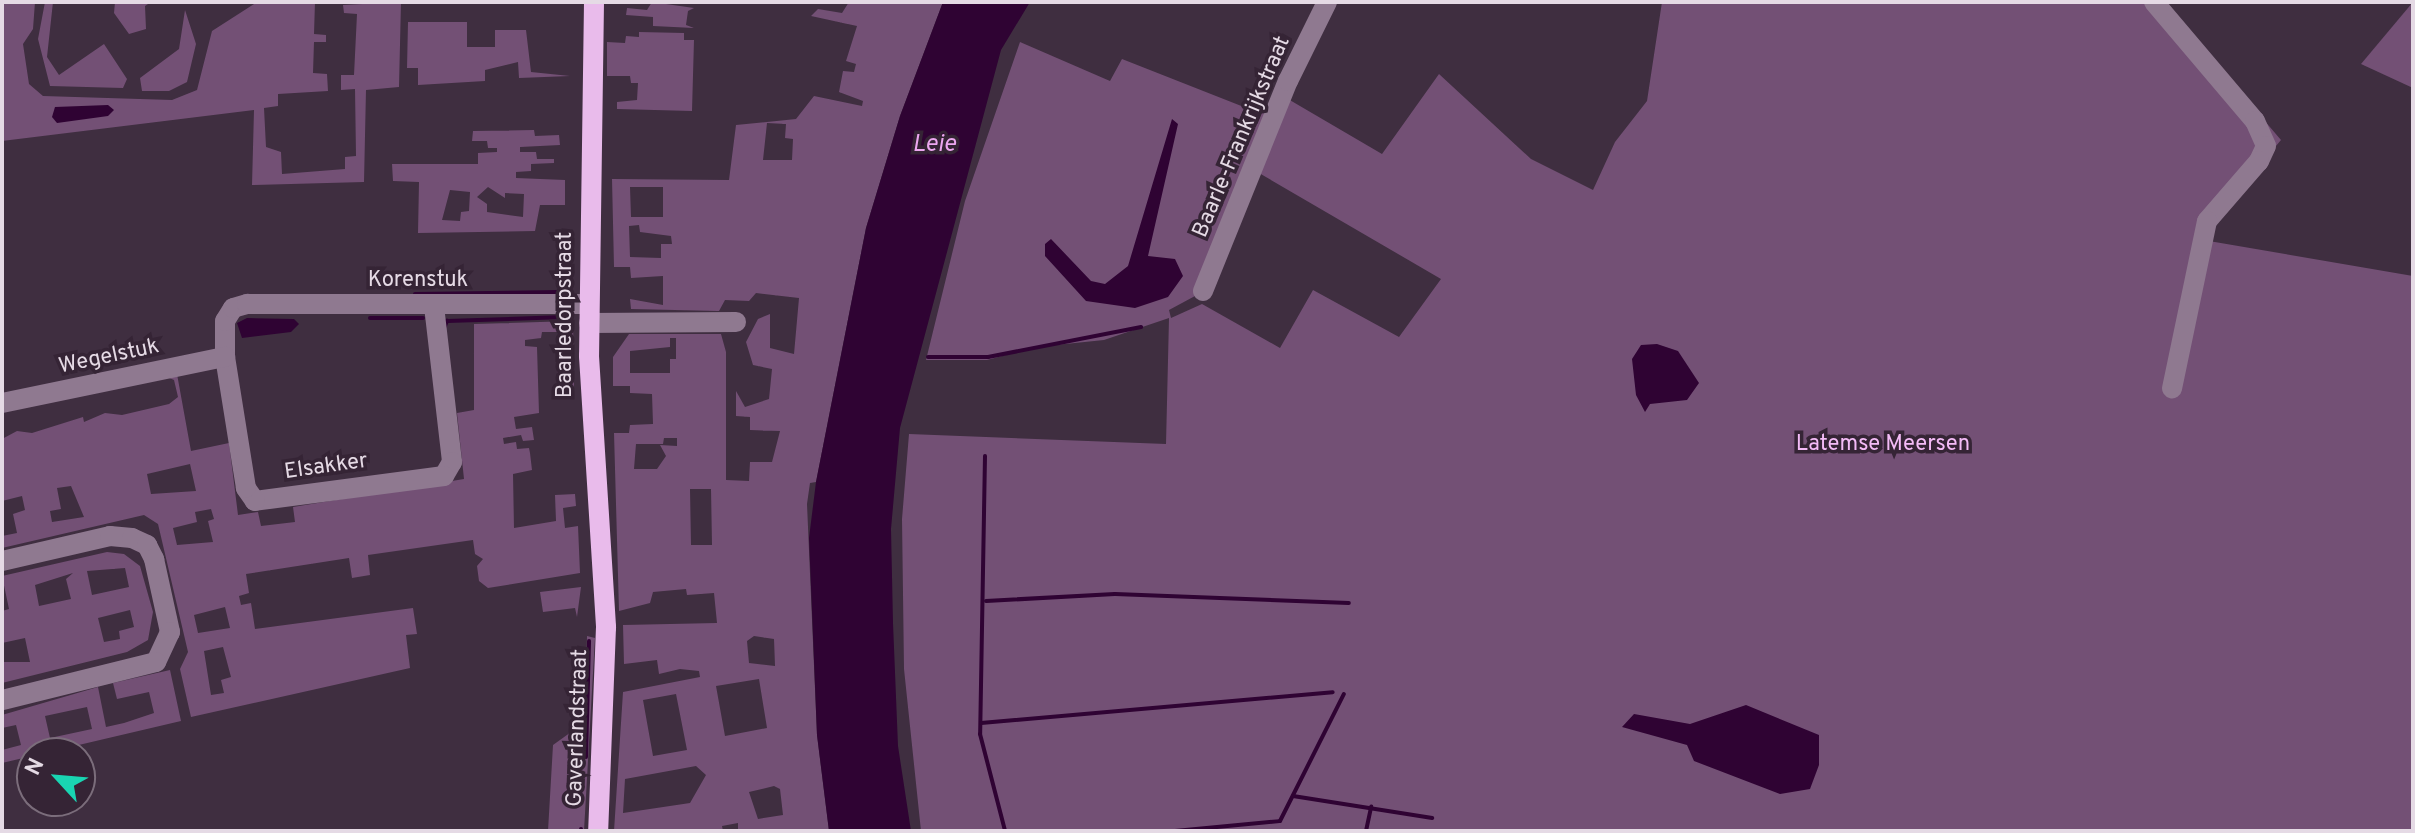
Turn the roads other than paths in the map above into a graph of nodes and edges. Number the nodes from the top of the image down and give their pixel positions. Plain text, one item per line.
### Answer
1 (594, 2) edge
2 (1327, 2) edge
3 (2154, 2) edge
4 (1203, 291) dead end
5 (247, 304) joint
6 (434, 306) junction
7 (589, 314) junction
8 (736, 322) dead end
9 (225, 357) junction
10 (2172, 388) dead end
11 (2, 403) edge
12 (2, 561) edge
13 (606, 627) joint
14 (2, 700) edge
15 (598, 831) edge

1 - 7 main road, Baarledorpstraat
2 - 4 street, Baarle-Frankrijkstraat
3 - 10 street
5 - 6 street, Korenstuk
5 - 9 street, Elsakker
6 - 7 street, Korenstuk
6 - 9 street, Elsakker
7 - 8 street, Korenstuk
7 - 13 main road, Baarledorpstraat
9 - 11 street, Wegelstuk
12 - 14 street
13 - 15 main road, Gaverlandstraat

